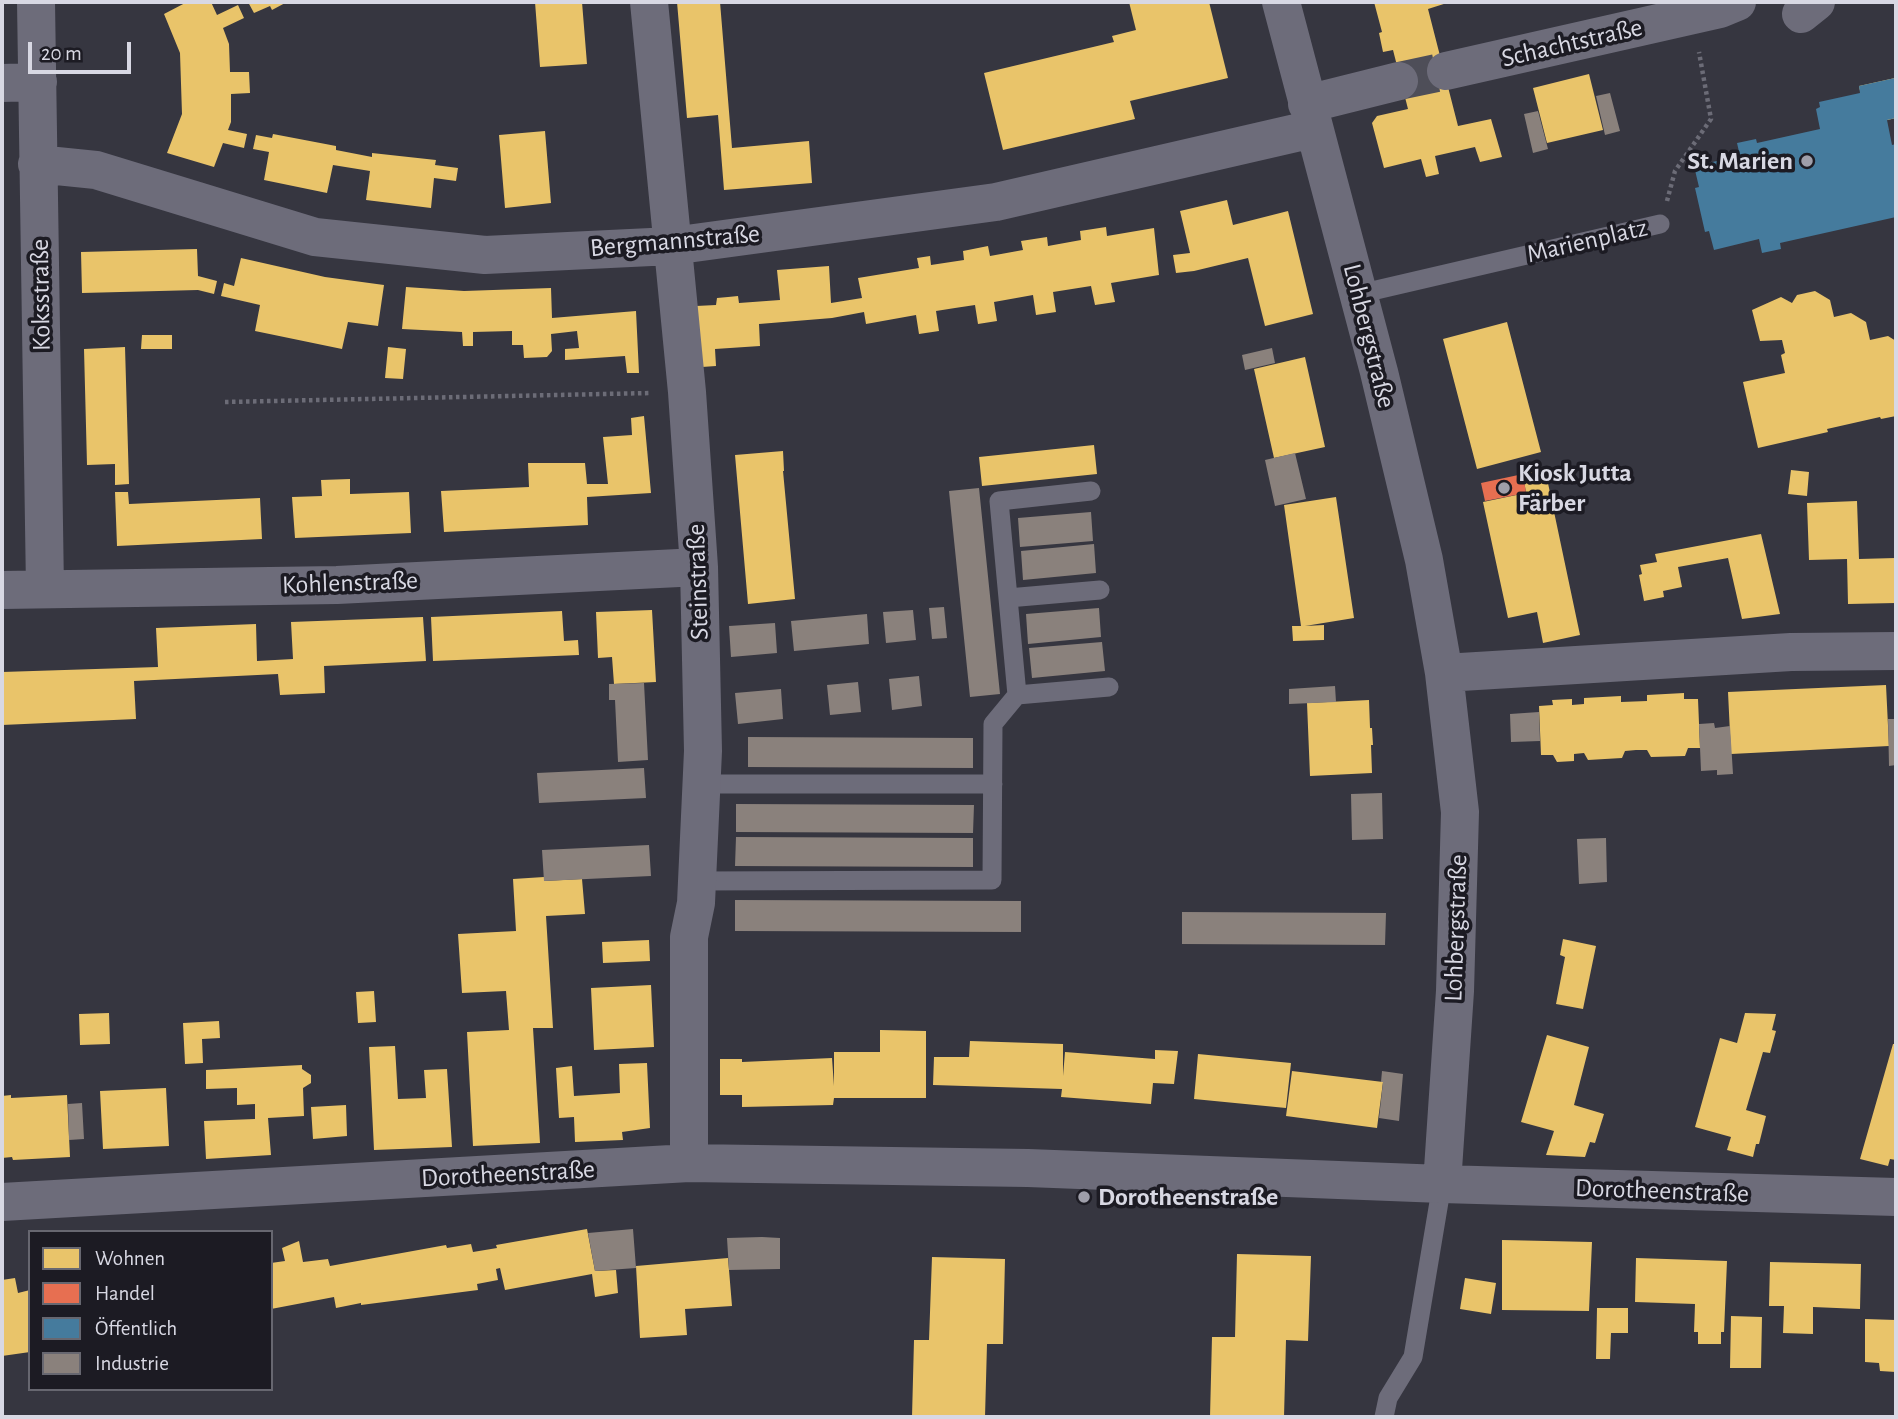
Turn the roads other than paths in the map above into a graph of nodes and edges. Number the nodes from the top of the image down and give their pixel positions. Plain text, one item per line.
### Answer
1 (36, 2) edge
2 (42, 2) edge
3 (649, 2) edge
4 (1281, 2) edge
5 (1737, 2) edge
6 (1446, 71) tunnel mouth
7 (1399, 81) tunnel mouth
8 (20, 82) edge
9 (1310, 116) junction
10 (37, 164) junction
11 (1660, 224) road end
12 (672, 246) junction
13 (1359, 294) junction
14 (1091, 491) dead end
15 (699, 567) junction
16 (45, 589) junction
17 (2, 590) edge
18 (1100, 590) dead end
19 (1008, 598) junction
20 (1896, 651) edge
21 (1444, 673) junction
22 (1109, 687) dead end
23 (1017, 695) junction
24 (702, 784) junction
25 (993, 784) junction
26 (697, 881) junction
27 (689, 1163) junction
28 (1442, 1184) junction
29 (1896, 1197) edge
30 (2, 1202) edge
31 (1384, 1417) edge

1 - 2 street
1 - 8 street, Koksstraße
3 - 12 street, Steinstraße
4 - 9 street, Lohbergstraße
5 - 6 street, Schachtstraße
7 - 9 street
8 - 10 street, Koksstraße
9 - 12 street, Bergmannstraße
9 - 13 street, Lohbergstraße
10 - 12 street, Bergmannstraße
10 - 16 street, Koksstraße
11 - 13 lane, Marienplatz
12 - 15 street, Steinstraße
13 - 21 street, Lohbergstraße
14 - 19 lane
15 - 16 street, Kohlenstraße
15 - 24 street, Steinstraße
16 - 17 street, Kohlenstraße
18 - 19 lane
19 - 23 lane
20 - 21 street
21 - 28 street, Lohbergstraße
22 - 23 lane
23 - 25 lane
24 - 25 lane
24 - 26 street, Steinstraße
25 - 26 lane
26 - 27 street, Steinstraße
27 - 28 street, Dorotheenstraße
27 - 30 street, Dorotheenstraße
28 - 29 street, Dorotheenstraße
28 - 31 lane

